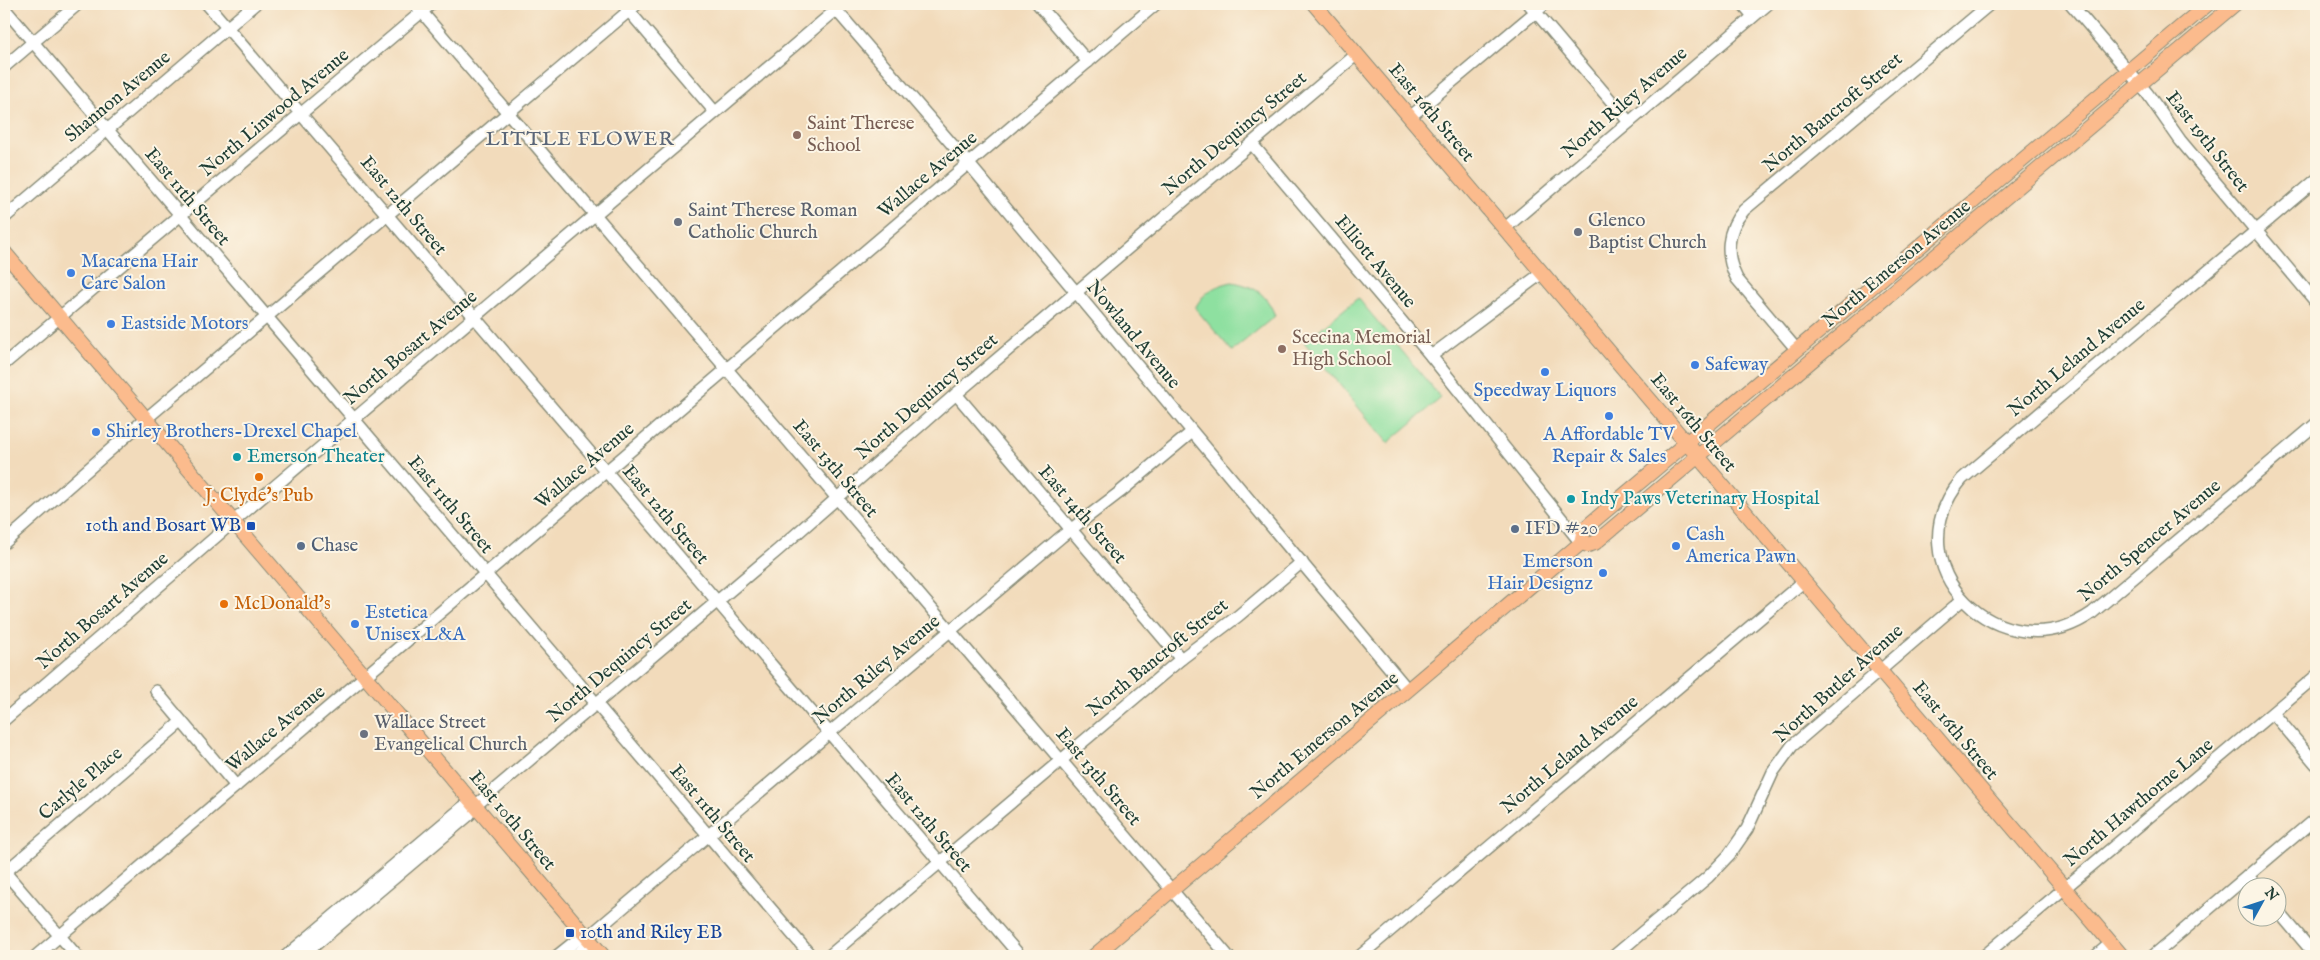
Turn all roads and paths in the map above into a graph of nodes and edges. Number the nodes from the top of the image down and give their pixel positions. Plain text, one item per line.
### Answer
1 (78, 4) edge
2 (207, 4) edge
3 (255, 4) edge
4 (1038, 4) edge
5 (1156, 4) edge
6 (1742, 4) edge
7 (1768, 4) edge
8 (1990, 4) edge
9 (2071, 4) edge
10 (2208, 4) edge
11 (2235, 4) edge
12 (1318, 5) edge
13 (423, 6) edge
14 (629, 6) edge
15 (837, 6) edge
16 (1537, 6) edge
17 (4, 8) edge
18 (1753, 16) junction
19 (227, 28) junction
20 (33, 42) junction
21 (1357, 54) junction
22 (1088, 62) junction
23 (4, 67) edge
24 (2128, 71) junction
25 (2140, 84) junction
26 (715, 112) junction
27 (508, 113) junction
28 (301, 114) junction
29 (1410, 117) junction
30 (1629, 122) junction
31 (107, 130) junction
32 (1252, 144) junction
33 (969, 164) junction
34 (2316, 180) edge
35 (595, 214) junction
36 (388, 215) junction
37 (180, 216) junction
38 (4, 218) edge
39 (1504, 229) junction
40 (2255, 230) junction
41 (4, 252) edge
42 (1542, 273) junction
43 (1075, 292) junction
44 (2316, 302) edge
45 (267, 317) junction
46 (474, 317) junction
47 (60, 318) junction
48 (1797, 350) junction
49 (1431, 356) junction
50 (4, 364) edge
51 (727, 369) junction
52 (956, 394) junction
53 (354, 419) junction
54 (146, 420) junction
55 (2316, 424) edge
56 (1192, 432) junction
57 (1686, 444) junction
58 (1697, 457) junction
59 (606, 471) junction
60 (837, 498) junction
61 (233, 522) junction
62 (1071, 529) junction
63 (4, 543) edge
64 (1581, 543) junction
65 (1302, 562) junction
66 (485, 574) junction
67 (1803, 582) junction
68 (1962, 600) junction
69 (716, 602) junction
70 (950, 630) junction
71 (1181, 659) junction
72 (1879, 671) junction
73 (364, 676) junction
74 (2316, 676) edge
75 (1408, 690) junction
76 (156, 691) dead end
77 (596, 704) junction
78 (2273, 713) junction
79 (4, 720) edge
80 (181, 722) junction
81 (829, 733) junction
82 (1061, 760) junction
83 (2316, 764) edge
84 (236, 786) junction
85 (475, 806) junction
86 (2316, 818) edge
87 (708, 836) junction
88 (939, 864) junction
89 (4, 872) edge
90 (2248, 876) joint
91 (2064, 888) junction
92 (1172, 890) junction
93 (2288, 923) edge
94 (322, 933) junction
95 (60, 936) junction
96 (587, 938) junction
97 (2111, 943) junction
98 (36, 956) edge
99 (77, 956) edge
100 (286, 956) edge
101 (302, 956) edge
102 (557, 956) edge
103 (575, 956) edge
104 (603, 956) edge
105 (811, 956) edge
106 (829, 956) edge
107 (1020, 956) edge
108 (1094, 956) edge
109 (1228, 956) edge
110 (1360, 956) edge
111 (1614, 956) edge
112 (1984, 956) edge
113 (2096, 956) edge
114 (2122, 956) edge
115 (2153, 956) edge
116 (2316, 956) edge

1 - 20 street
2 - 19 street, East 12th Street
3 - 19 street, Shannon Avenue
4 - 22 street
5 - 22 street, Wallace Avenue
6 - 18 street
7 - 18 street, North Riley Avenue
8 - 48 street, North Bancroft Street
9 - 24 street, East 19th Street
10 - 24 main road, North Emerson Avenue
11 - 25 main road, North Emerson Avenue
12 - 21 main road, East 16th Street
13 - 27 street, East 13th Street
13 - 28 street, North Linwood Avenue
14 - 26 street
14 - 27 street
15 - 26 street, North Bosart Avenue
15 - 33 street, Nowland Avenue
16 - 29 street
16 - 30 street
17 - 20 street, East 11th Street
18 - 30 street, North Riley Avenue
19 - 28 street, East 12th Street
19 - 31 street, Shannon Avenue
20 - 23 street
20 - 31 street, East 11th Street
21 - 29 main road, East 16th Street
21 - 32 street, North Dequincy Street
22 - 33 street, Wallace Avenue
24 - 25 street, East 19th Street
24 - 48 main road, North Emerson Avenue
25 - 40 street, East 19th Street
25 - 58 main road, North Emerson Avenue
26 - 35 street, North Bosart Avenue
27 - 35 street, East 13th Street
27 - 36 street
28 - 36 street, East 12th Street
28 - 37 street, North Linwood Avenue
29 - 39 main road, East 16th Street
30 - 39 street, North Riley Avenue
31 - 37 street, East 11th Street
31 - 38 street, Shannon Avenue
32 - 43 street, North Dequincy Street
32 - 49 street, Elliott Avenue
33 - 43 street, Nowland Avenue
33 - 51 street, Wallace Avenue
34 - 40 street, North Leland Avenue
35 - 46 street, North Bosart Avenue
35 - 51 street, East 13th Street
36 - 45 street
36 - 46 street, East 12th Street
37 - 45 street, East 11th Street
37 - 47 street, North Linwood Avenue
39 - 42 main road, East 16th Street
40 - 44 street, East 19th Street
40 - 68 street, North Leland Avenue
41 - 47 main road, East 10th Street
42 - 49 street
42 - 57 main road, East 16th Street
43 - 52 street, North Dequincy Street
43 - 56 street, Nowland Avenue
45 - 53 street, East 11th Street
45 - 54 street
46 - 53 street, North Bosart Avenue
46 - 59 street, East 12th Street
47 - 50 street, North Linwood Avenue
47 - 54 main road, East 10th Street
48 - 57 main road, North Emerson Avenue
49 - 64 street, Elliott Avenue
51 - 59 street, Wallace Avenue
51 - 60 street, East 13th Street
52 - 60 street, North Dequincy Street
52 - 62 street, East 14th Street
53 - 61 street, North Bosart Avenue
53 - 66 street, East 11th Street
54 - 61 main road, East 10th Street
54 - 63 street
55 - 68 street, North Spencer Avenue
56 - 62 street, North Riley Avenue
56 - 65 street, Nowland Avenue
57 - 58 main road, East 16th Street
57 - 64 main road, North Emerson Avenue
58 - 64 main road, North Emerson Avenue
58 - 67 main road, East 16th Street
59 - 66 street, Wallace Avenue
59 - 69 street, East 12th Street
60 - 69 street, North Dequincy Street
60 - 70 street, East 13th Street
61 - 73 main road, East 10th Street
61 - 79 street, North Bosart Avenue
62 - 70 street, North Riley Avenue
62 - 71 street, East 14th Street
64 - 75 main road, North Emerson Avenue
65 - 71 street, North Bancroft Street
65 - 75 street, Nowland Avenue
66 - 73 street, Wallace Avenue
66 - 77 street, East 11th Street
67 - 72 main road, East 16th Street
67 - 110 street, North Leland Avenue
68 - 72 street, North Butler Avenue
69 - 77 street, North Dequincy Street
69 - 81 street, East 12th Street
70 - 81 street, North Riley Avenue
70 - 82 street, East 13th Street
71 - 82 street, North Bancroft Street
72 - 91 main road, East 16th Street
72 - 111 street, North Butler Avenue
73 - 84 street, Wallace Avenue
73 - 85 main road, East 10th Street
74 - 78 street, North Hawthorne Lane
75 - 92 main road, North Emerson Avenue
76 - 80 street
77 - 85 street, North Dequincy Street
77 - 87 street, East 11th Street
78 - 83 street
78 - 91 street, North Hawthorne Lane
80 - 84 street
80 - 89 street, Carlyle Place
81 - 87 street, North Riley Avenue
81 - 88 street, East 12th Street
82 - 88 street, North Bancroft Street
82 - 92 street, East 13th Street
84 - 95 street, Wallace Avenue
85 - 94 street, North Dequincy Street
85 - 96 main road, East 10th Street
86 - 90 street
87 - 96 street, North Riley Avenue
87 - 105 street, East 11th Street
88 - 106 street, North Bancroft Street
88 - 107 street, East 12th Street
89 - 95 street
90 - 115 street
91 - 97 main road, East 16th Street
91 - 112 street, North Hawthorne Lane
92 - 108 main road, North Emerson Avenue
92 - 109 street, East 13th Street
93 - 116 street
94 - 100 street, North Dequincy Street
94 - 101 street, North Dequincy Street
95 - 98 street, Wallace Avenue
95 - 99 street
96 - 102 street, North Riley Avenue
96 - 103 street, North Riley Avenue
96 - 104 main road, East 10th Street
97 - 113 street
97 - 114 main road, East 16th Street

